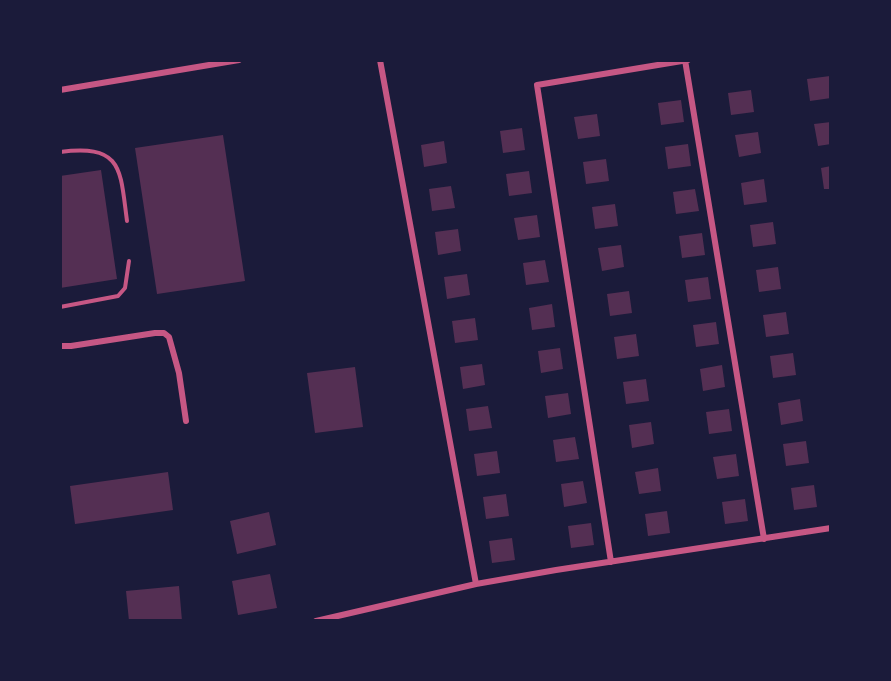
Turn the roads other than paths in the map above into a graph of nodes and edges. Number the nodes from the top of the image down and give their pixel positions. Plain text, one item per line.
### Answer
1 (238, 60) edge
2 (380, 60) edge
3 (686, 60) edge
4 (60, 90) edge
5 (60, 152) edge
6 (127, 221) dead end
7 (129, 261) dead end
8 (60, 307) edge
9 (60, 346) edge
10 (186, 421) dead end
11 (831, 528) edge
12 (764, 539) junction
13 (611, 562) junction
14 (476, 584) junction
15 (316, 621) edge

1 - 4 street
2 - 14 street
3 - 12 street
3 - 13 street
5 - 6 lane
7 - 8 lane
9 - 10 street
11 - 12 street
12 - 13 street
13 - 14 street
14 - 15 street

